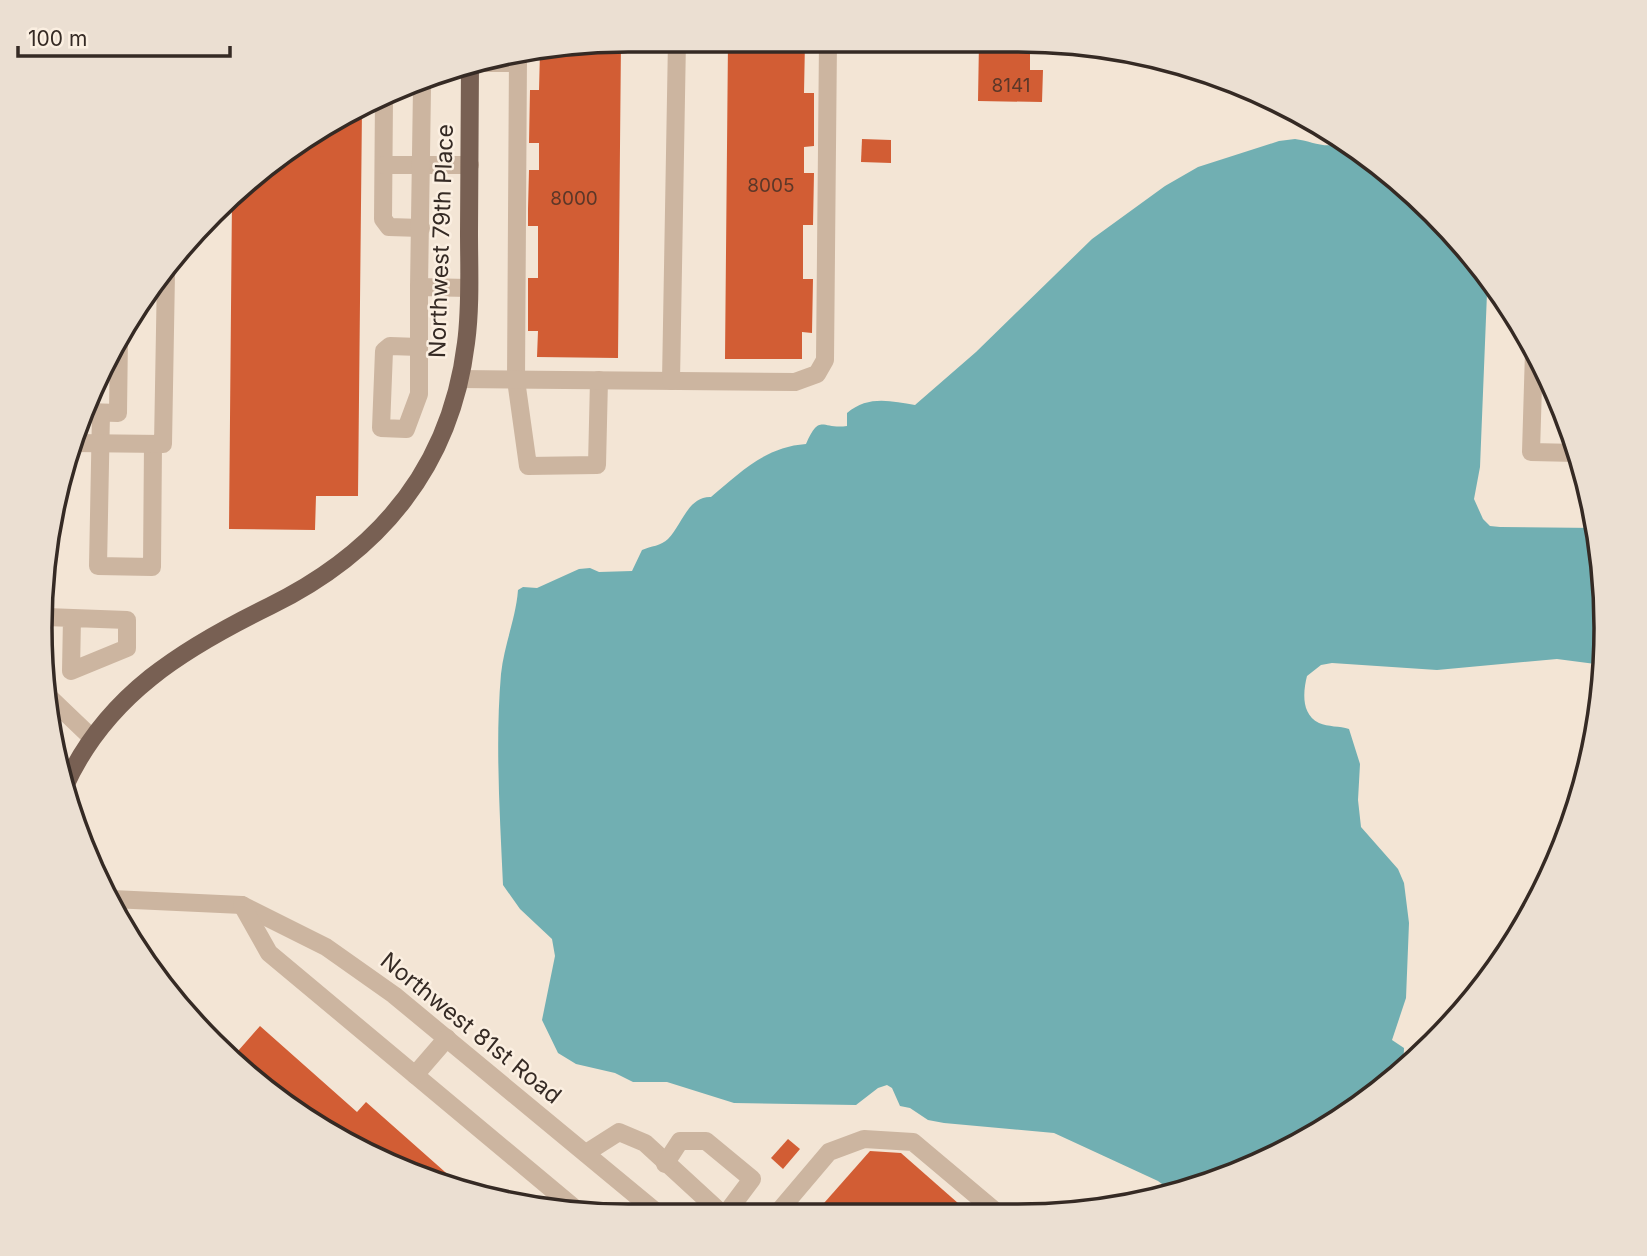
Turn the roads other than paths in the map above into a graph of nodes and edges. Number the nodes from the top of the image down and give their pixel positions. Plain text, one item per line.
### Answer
1 (677, 52) edge
2 (828, 52) edge
3 (518, 64) edge
4 (470, 75) edge
5 (422, 91) edge
6 (384, 107) edge
7 (383, 165) junction
8 (421, 165) junction
9 (470, 165) junction
10 (421, 228) junction
11 (166, 285) edge
12 (419, 287) junction
13 (469, 288) junction
14 (419, 346) junction
15 (118, 362) edge
16 (1533, 370) edge
17 (460, 379) junction
18 (516, 380) junction
19 (599, 380) junction
20 (671, 381) junction
21 (94, 412) edge
22 (83, 443) edge
23 (100, 443) junction
24 (153, 444) junction
25 (1567, 453) edge
26 (53, 617) edge
27 (72, 618) dead end
28 (57, 705) edge
29 (92, 738) junction
30 (71, 775) edge
31 (121, 899) edge
32 (242, 905) junction
33 (447, 1038) junction
34 (415, 1074) junction
35 (586, 1153) junction
36 (664, 1164) junction
37 (565, 1200) edge
38 (641, 1204) edge
39 (719, 1204) edge
40 (732, 1204) edge
41 (785, 1204) edge
42 (987, 1204) edge

1 - 20 street
2 - 20 street
3 - 18 street
4 - 9 main road, Northwest 79th Place
5 - 8 street
6 - 7 street
7 - 8 street
7 - 10 street
8 - 9 street
8 - 10 street
9 - 13 main road, Northwest 79th Place
10 - 12 street
11 - 24 street
12 - 13 street
12 - 14 street
13 - 17 main road, Northwest 79th Place
14 - 14 street
15 - 21 street
16 - 25 street
17 - 18 street
17 - 29 main road, Northwest 79th Place
18 - 19 street
18 - 19 street
19 - 20 street
21 - 23 street
22 - 23 street
23 - 24 street
23 - 24 street
26 - 27 street
28 - 29 street
29 - 30 main road, Northwest 79th Place
31 - 32 street
32 - 33 street, Northwest 81st Road
32 - 34 street
33 - 34 street
33 - 35 street, Northwest 81st Road
34 - 37 street
35 - 36 street
35 - 38 street, Northwest 81st Road
36 - 39 street
36 - 40 street
41 - 42 street

